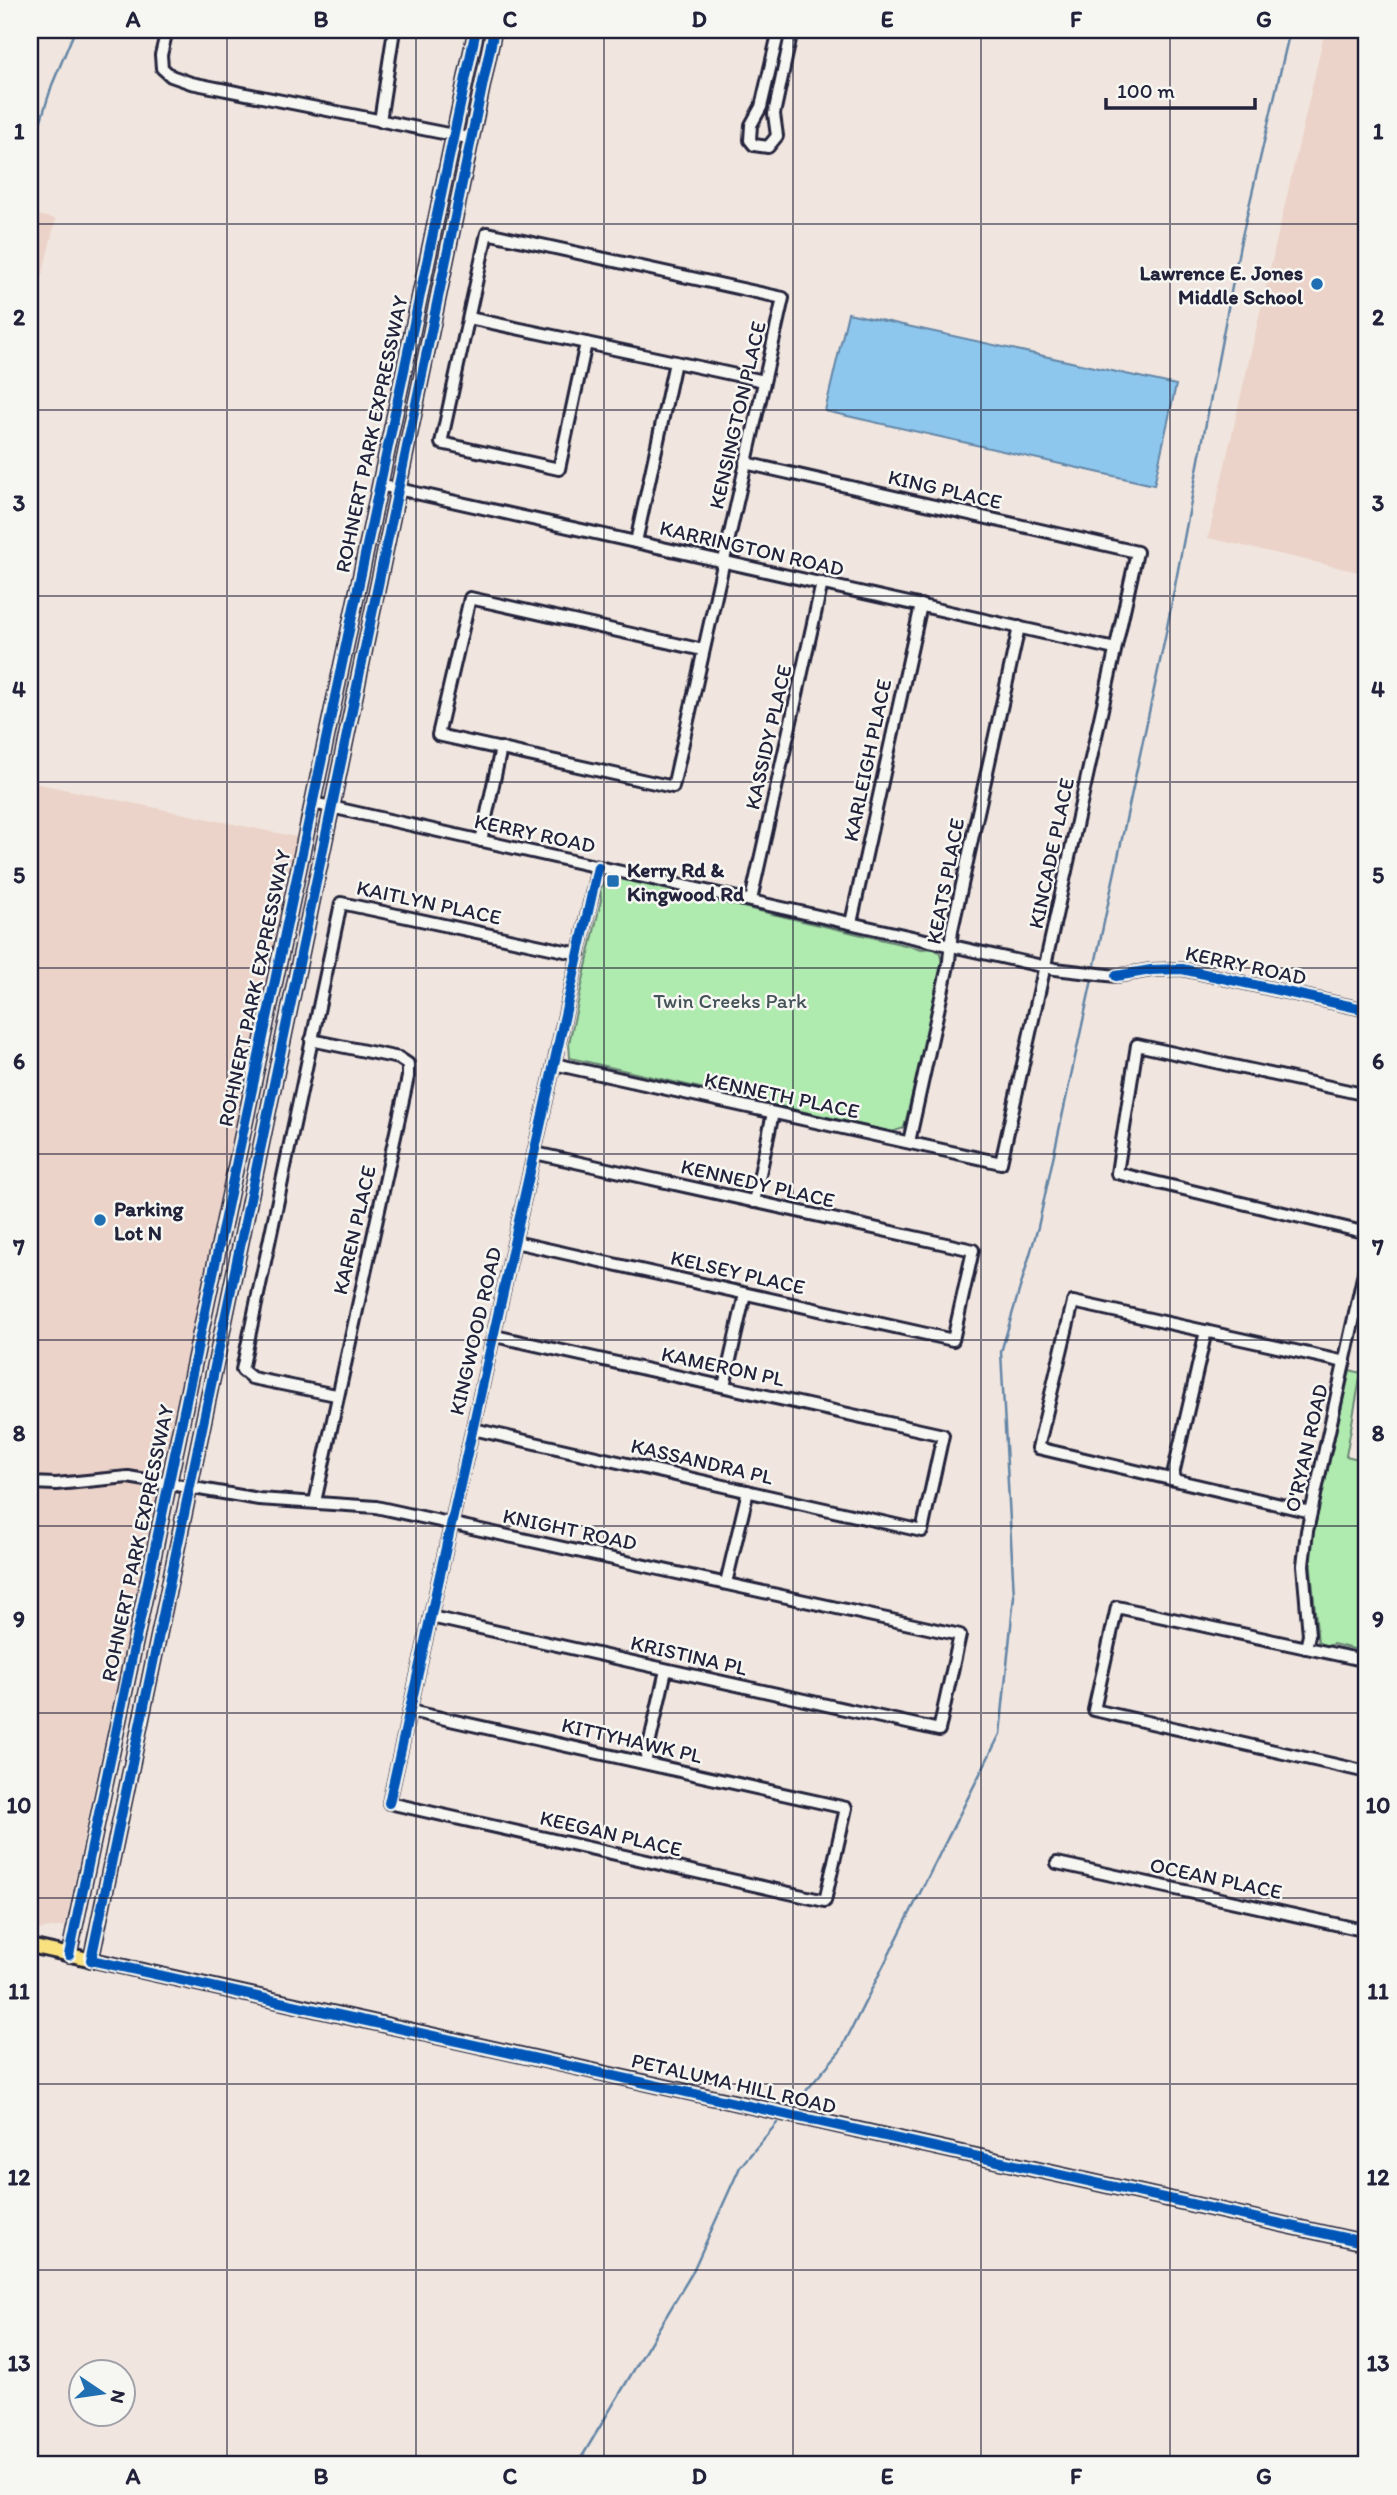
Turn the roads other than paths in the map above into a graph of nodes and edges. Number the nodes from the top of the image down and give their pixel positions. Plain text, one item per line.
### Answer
1 (167, 30) edge
2 (394, 30) edge
3 (476, 30) edge
4 (494, 30) edge
5 (779, 30) edge
6 (792, 30) edge
7 (380, 121) junction
8 (459, 137) junction
9 (469, 318) junction
10 (586, 343) junction
11 (675, 362) junction
12 (764, 381) junction
13 (745, 463) junction
14 (380, 485) junction
15 (400, 489) junction
16 (636, 542) junction
17 (1137, 552) joint
18 (724, 562) junction
19 (822, 583) junction
20 (921, 605) junction
21 (1019, 627) junction
22 (1115, 649) junction
23 (704, 650) junction
24 (501, 748) junction
25 (313, 803) junction
26 (333, 807) junction
27 (481, 841) junction
28 (598, 867) junction
29 (751, 900) junction
30 (851, 923) junction
31 (950, 946) junction
32 (579, 954) junction
33 (1045, 967) junction
34 (1367, 1010) edge
35 (311, 1040) junction
36 (554, 1064) junction
37 (1367, 1096) edge
38 (773, 1112) junction
39 (909, 1142) junction
40 (535, 1153) junction
41 (1001, 1163) joint
42 (754, 1202) junction
43 (1367, 1233) edge
44 (515, 1242) junction
45 (1367, 1259) edge
46 (745, 1294) junction
47 (1206, 1331) junction
48 (495, 1336) junction
49 (953, 1340) joint
50 (1345, 1362) junction
51 (724, 1385) junction
52 (336, 1395) junction
53 (472, 1429) junction
54 (1172, 1479) junction
55 (170, 1481) junction
56 (30, 1483) edge
57 (189, 1485) junction
58 (748, 1491) junction
59 (314, 1502) junction
60 (1311, 1512) junction
61 (452, 1522) junction
62 (922, 1531) joint
63 (726, 1583) junction
64 (431, 1617) junction
65 (1306, 1648) junction
66 (1367, 1661) edge
67 (666, 1670) junction
68 (410, 1710) junction
69 (939, 1730) joint
70 (645, 1763) junction
71 (1367, 1772) edge
72 (389, 1803) joint
73 (1057, 1863) dead end
74 (825, 1901) joint
75 (1367, 1931) edge
76 (30, 1946) edge
77 (69, 1955) junction
78 (92, 1960) junction
79 (1367, 2244) edge

1 - 7 street
2 - 7 street
3 - 8 main road, ROHNERT PARK EXPRESSWAY
4 - 15 main road, ROHNERT PARK EXPRESSWAY
5 - 6 street
7 - 8 street
8 - 14 main road, ROHNERT PARK EXPRESSWAY
9 - 10 street
9 - 10 street
9 - 12 street, KENSINGTON PLACE
10 - 11 street
11 - 12 street
11 - 16 street
12 - 13 street, KENSINGTON PLACE
13 - 17 street, KING PLACE
13 - 18 street, KENSINGTON PLACE
14 - 15 street, KARRINGTON ROAD
14 - 25 main road, ROHNERT PARK EXPRESSWAY
15 - 16 street, KARRINGTON ROAD
15 - 26 main road, ROHNERT PARK EXPRESSWAY
16 - 18 street, KARRINGTON ROAD
17 - 22 street, KINCADE PLACE
18 - 19 street, KARRINGTON ROAD
18 - 23 street, KENSINGTON PLACE
19 - 20 street, KARRINGTON ROAD
19 - 29 street, KASSIDY PLACE
20 - 21 street, KARRINGTON ROAD
20 - 30 street, KARLEIGH PLACE
21 - 22 street, KARRINGTON ROAD
21 - 31 street, KEATS PLACE
22 - 33 street, KINCADE PLACE
23 - 24 street, KENSINGTON PLACE
23 - 24 street
24 - 27 street
25 - 26 street, KERRY ROAD
25 - 55 main road, ROHNERT PARK EXPRESSWAY
26 - 27 street, KERRY ROAD
26 - 57 main road, ROHNERT PARK EXPRESSWAY
27 - 28 street, KERRY ROAD
28 - 29 street, KERRY ROAD
28 - 32 street, KINGWOOD ROAD
29 - 30 street, KERRY ROAD
30 - 31 street, KERRY ROAD
31 - 33 street, KERRY ROAD
31 - 39 street, KEATS PLACE
32 - 35 street, KAITLYN PLACE
32 - 36 street, KINGWOOD ROAD
33 - 34 street, KERRY ROAD
33 - 41 street, KINCADE PLACE
35 - 52 street, KAITLYN PLACE
35 - 52 street, KAREN PLACE
36 - 38 street, KENNETH PLACE
36 - 40 street, KINGWOOD ROAD
37 - 43 street
38 - 39 street, KENNETH PLACE
38 - 42 street
39 - 41 street, KENNETH PLACE
40 - 42 street, KENNEDY PLACE
40 - 44 street, KINGWOOD ROAD
42 - 49 street, KENNEDY PLACE
44 - 46 street, KELSEY PLACE
44 - 48 street, KINGWOOD ROAD
45 - 50 street, O'RYAN ROAD
46 - 49 street, KELSEY PLACE
46 - 51 street
47 - 50 street
47 - 54 street
47 - 54 street
48 - 51 street, KAMERON PL
48 - 53 street, KINGWOOD ROAD
50 - 60 street, O'RYAN ROAD
51 - 62 street, KAMERON PL
52 - 59 street, KAREN PLACE
53 - 58 street, KASSANDRA PL
53 - 61 street, KINGWOOD ROAD
54 - 60 street
55 - 56 street, KNIGHT ROAD
55 - 57 street, KNIGHT ROAD
55 - 77 main road, ROHNERT PARK EXPRESSWAY
57 - 59 street, KNIGHT ROAD
57 - 78 main road, ROHNERT PARK EXPRESSWAY
58 - 62 street, KASSANDRA PL
58 - 63 street
59 - 61 street, KNIGHT ROAD
60 - 65 street, O'RYAN ROAD
61 - 63 street, KNIGHT ROAD
61 - 64 street, KINGWOOD ROAD
63 - 69 street, KNIGHT ROAD
64 - 67 street, KRISTINA PL
64 - 68 street, KINGWOOD ROAD
65 - 66 street
65 - 71 street
67 - 69 street, KRISTINA PL
67 - 70 street
68 - 70 street, KITTYHAWK PL
68 - 72 street, KINGWOOD ROAD
70 - 74 street, KITTYHAWK PL
72 - 74 street, KEEGAN PLACE
73 - 75 street, OCEAN PLACE
76 - 77 main road, PETALUMA HILL ROAD
77 - 78 main road, PETALUMA HILL ROAD
78 - 79 main road, PETALUMA HILL ROAD

